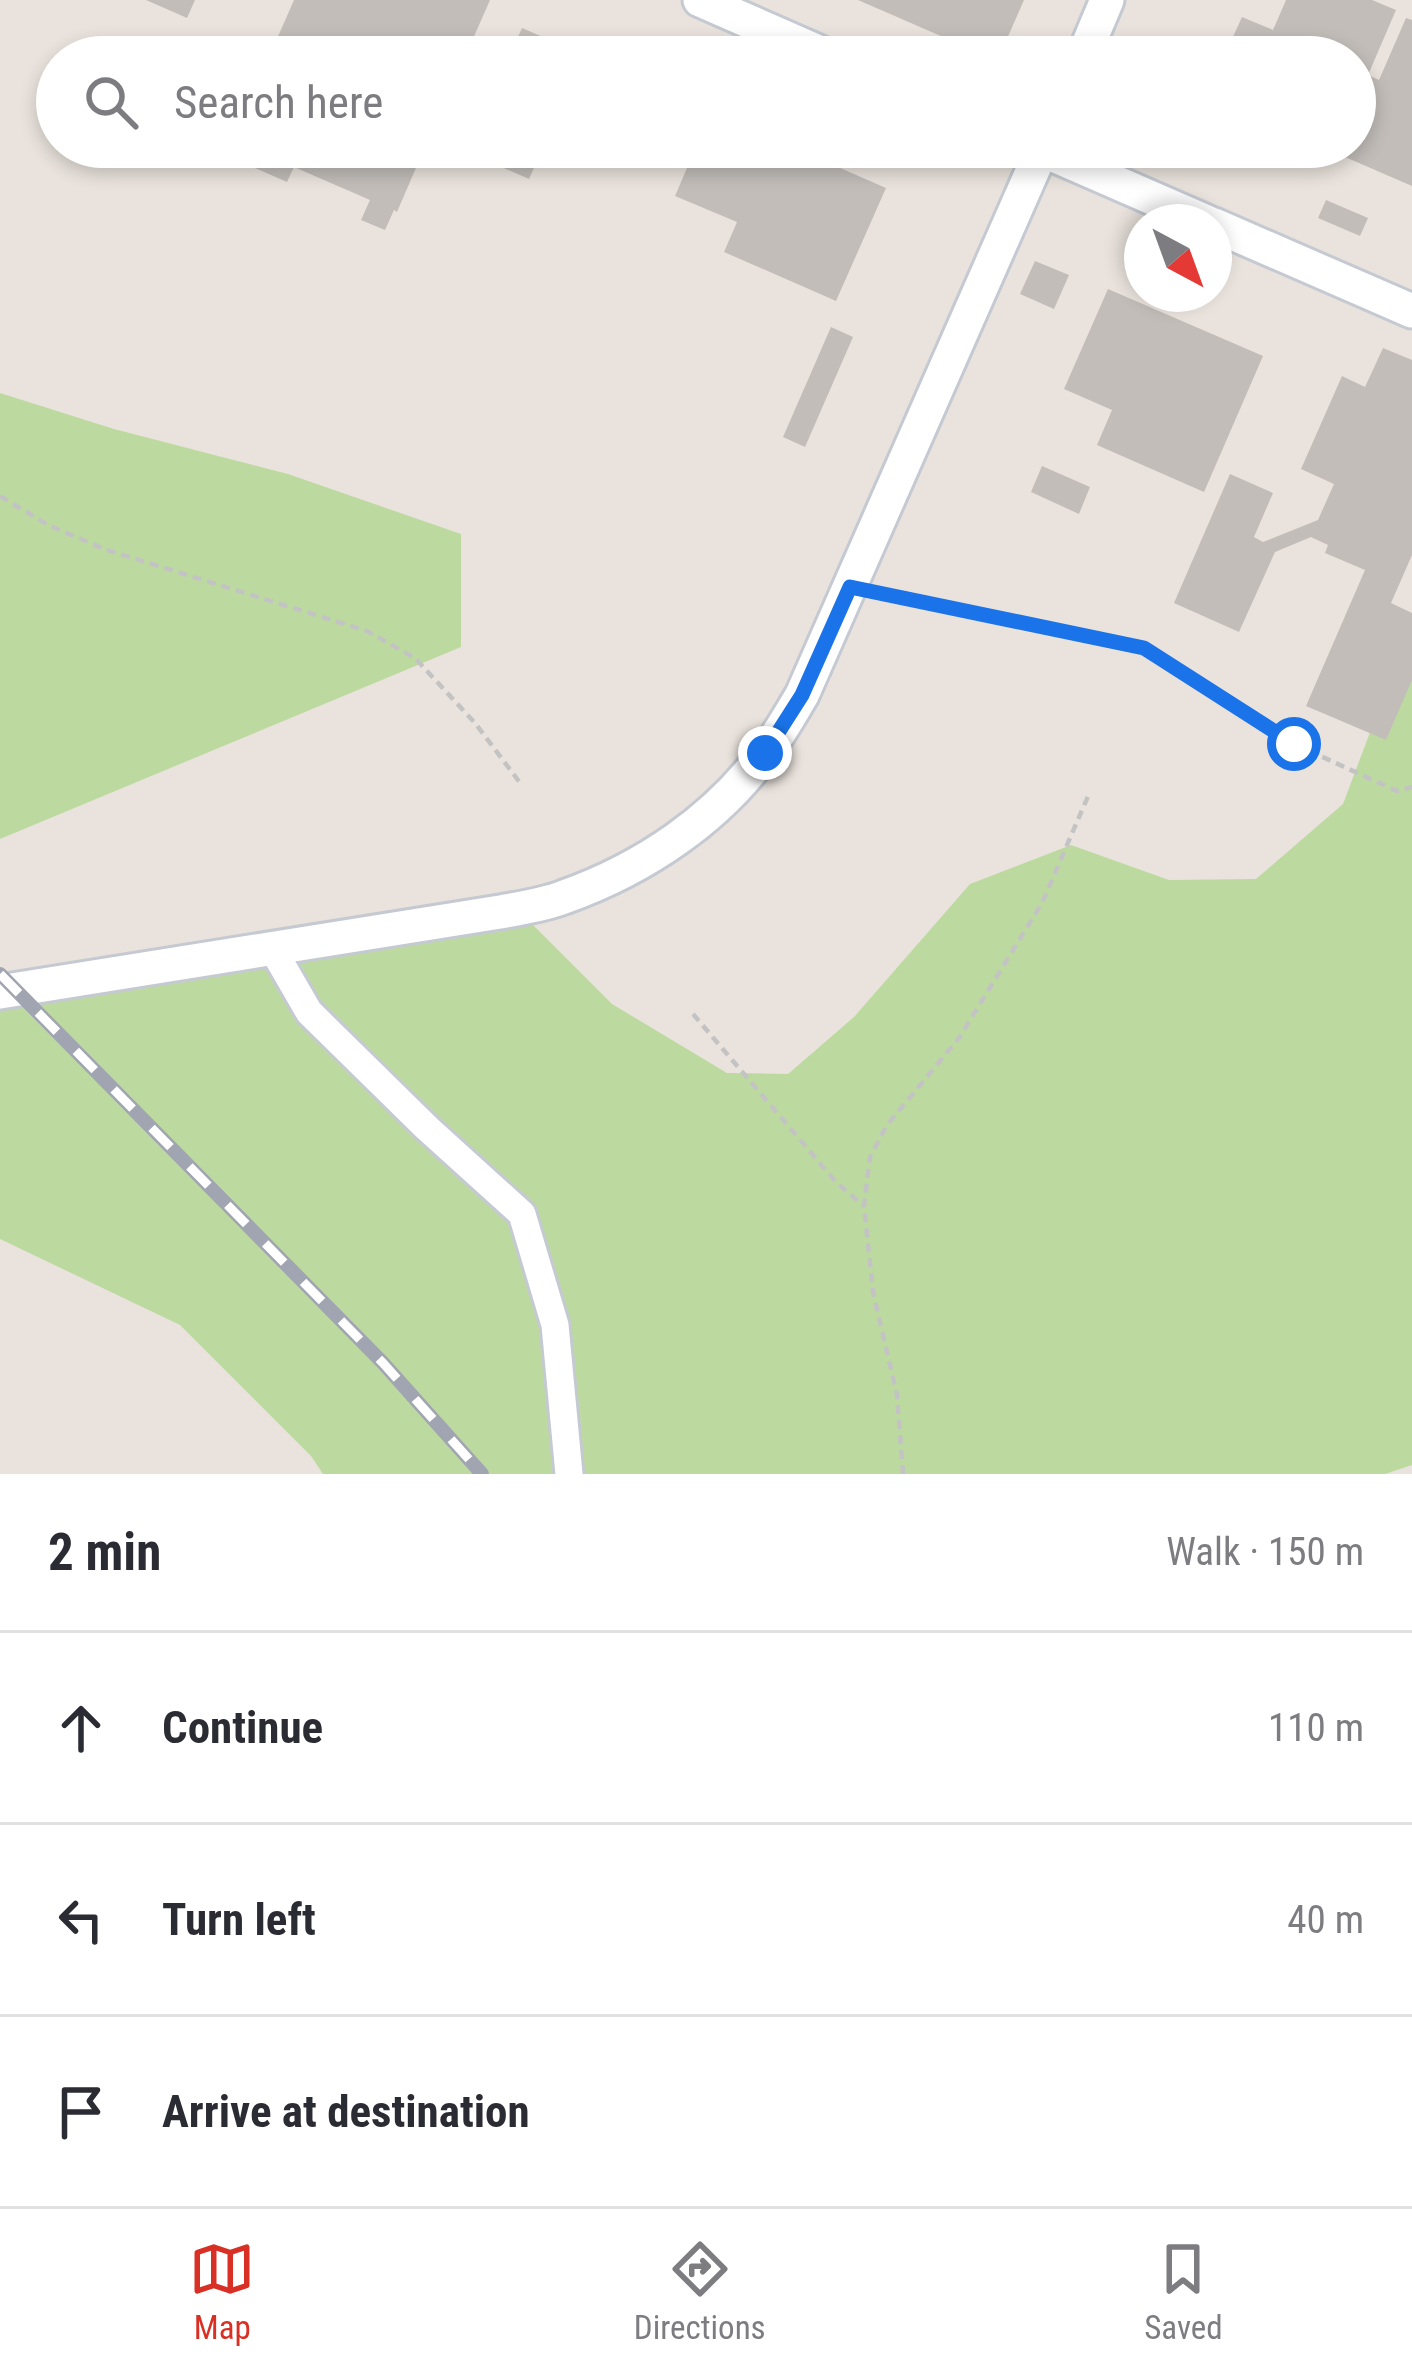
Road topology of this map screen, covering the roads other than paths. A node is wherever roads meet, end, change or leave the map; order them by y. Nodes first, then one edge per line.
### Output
1 (700, 0) edge
2 (1107, 0) edge
3 (782, 36) edge
4 (1091, 36) edge
5 (1031, 168) edge
6 (1085, 168) edge
7 (1166, 204) edge
8 (1232, 233) edge
9 (1412, 311) edge
10 (272, 948) junction
11 (0, 992) edge
12 (569, 1474) edge

1 - 3 street
2 - 4 street
5 - 10 street
6 - 7 street
8 - 9 street
10 - 11 street
10 - 12 street

